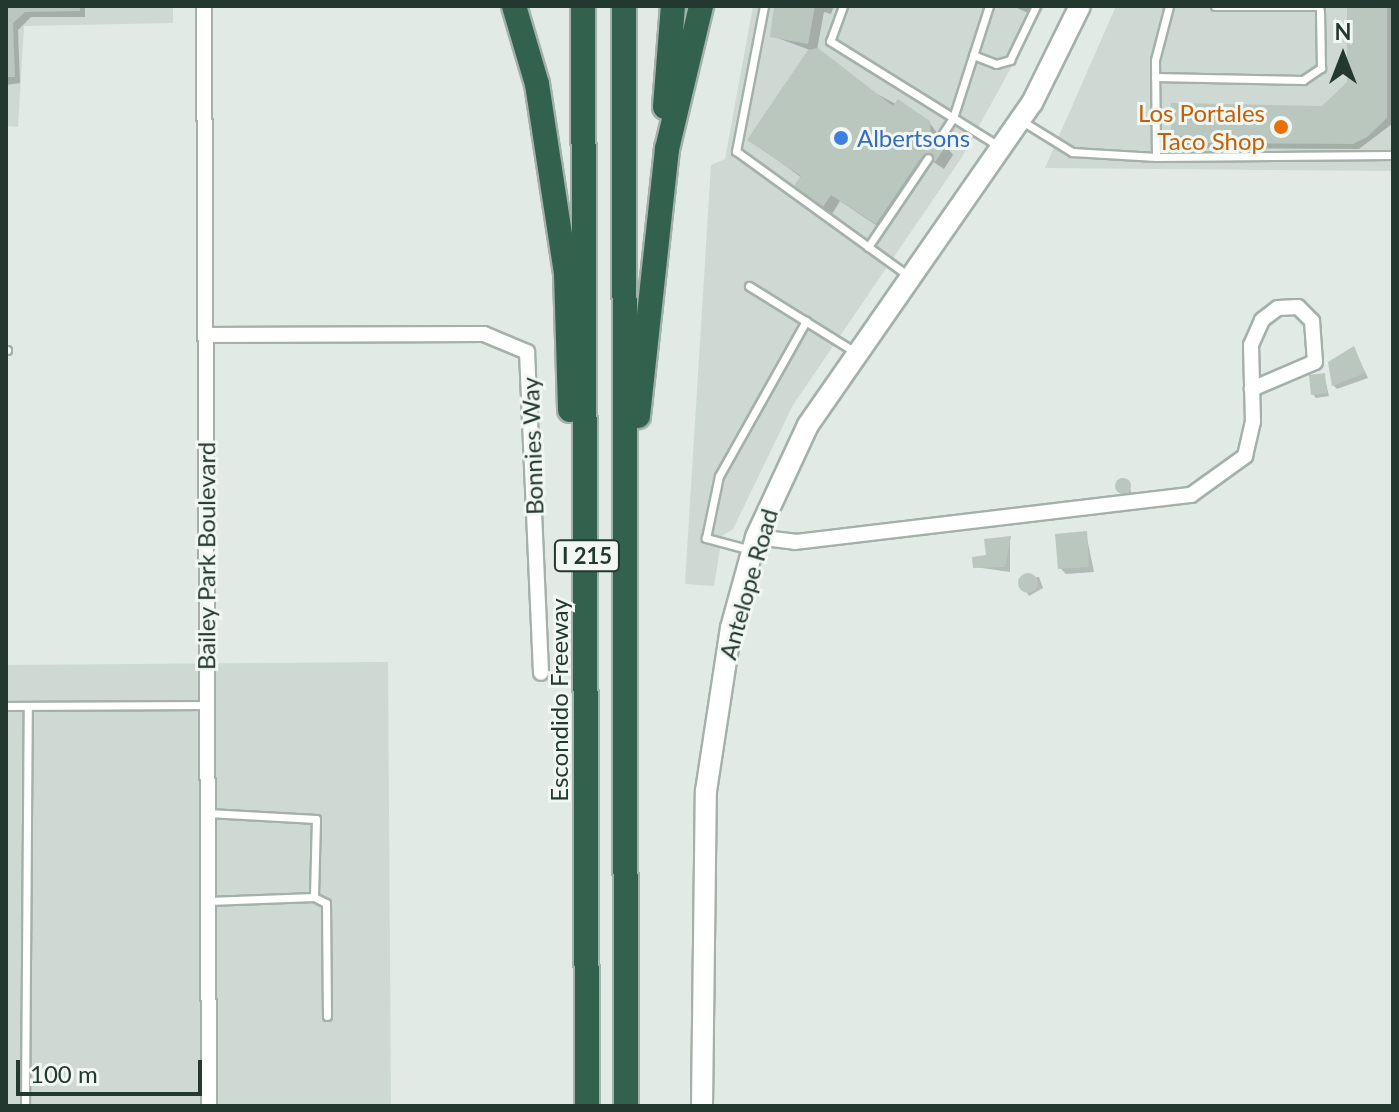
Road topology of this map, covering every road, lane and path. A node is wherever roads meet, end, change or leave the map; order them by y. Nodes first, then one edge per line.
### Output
1 (204, 6) edge
2 (514, 6) edge
3 (569, 6) edge
4 (583, 6) edge
5 (624, 6) edge
6 (673, 6) edge
7 (701, 6) edge
8 (764, 6) edge
9 (843, 6) edge
10 (989, 6) edge
11 (1036, 6) edge
12 (1080, 6) edge
13 (1169, 6) edge
14 (1215, 6) edge
15 (1320, 8) edge
16 (973, 55) junction
17 (1155, 77) junction
18 (583, 98) junction
19 (953, 118) junction
20 (1020, 120) junction
21 (938, 141) dead end
22 (1000, 148) junction
23 (667, 149) junction
24 (1393, 155) edge
25 (1156, 157) junction
26 (928, 158) dead end
27 (868, 247) junction
28 (909, 276) junction
29 (749, 286) dead end
30 (806, 321) junction
31 (205, 335) junction
32 (855, 352) junction
33 (1252, 389) junction
34 (587, 532) junction
35 (626, 533) junction
36 (755, 544) junction
37 (541, 673) dead end
38 (207, 705) junction
39 (6, 706) edge
40 (28, 706) junction
41 (208, 813) junction
42 (314, 897) junction
43 (208, 901) junction
44 (327, 1016) dead end
45 (25, 1106) edge
46 (209, 1106) edge
47 (587, 1106) edge
48 (626, 1106) edge
49 (702, 1106) edge

1 - 31 street, Bailey Park Boulevard
2 - 34 highway
3 - 18 highway
4 - 18 highway, Escondido Freeway / I 215
5 - 35 highway, I 215
6 - 23 highway
7 - 23 highway
8 - 27 lane
9 - 19 lane
10 - 16 lane
11 - 16 lane
12 - 20 main road, Antelope Road
13 - 17 lane
14 - 15 lane
15 - 17 lane
16 - 19 lane
17 - 25 lane
18 - 34 highway, Escondido Freeway / I 215
19 - 21 lane
19 - 22 lane
20 - 22 main road, Antelope Road
20 - 25 lane
22 - 28 main road, Antelope Road
23 - 35 highway
24 - 25 lane
26 - 27 lane
27 - 28 lane
28 - 32 main road, Antelope Road
29 - 30 lane
30 - 32 lane
30 - 36 lane
31 - 37 street, Bonnies Way
31 - 38 street, Bailey Park Boulevard
32 - 36 main road, Antelope Road
33 - 33 street
33 - 36 street
34 - 47 highway, Escondido Freeway / I 215
35 - 48 highway, I 215
36 - 49 main road, Antelope Road
38 - 40 lane
38 - 41 street, Bailey Park Boulevard
39 - 40 lane
40 - 45 lane
41 - 42 lane
41 - 43 street, Bailey Park Boulevard
42 - 43 lane
42 - 44 lane
43 - 46 street, Bailey Park Boulevard

